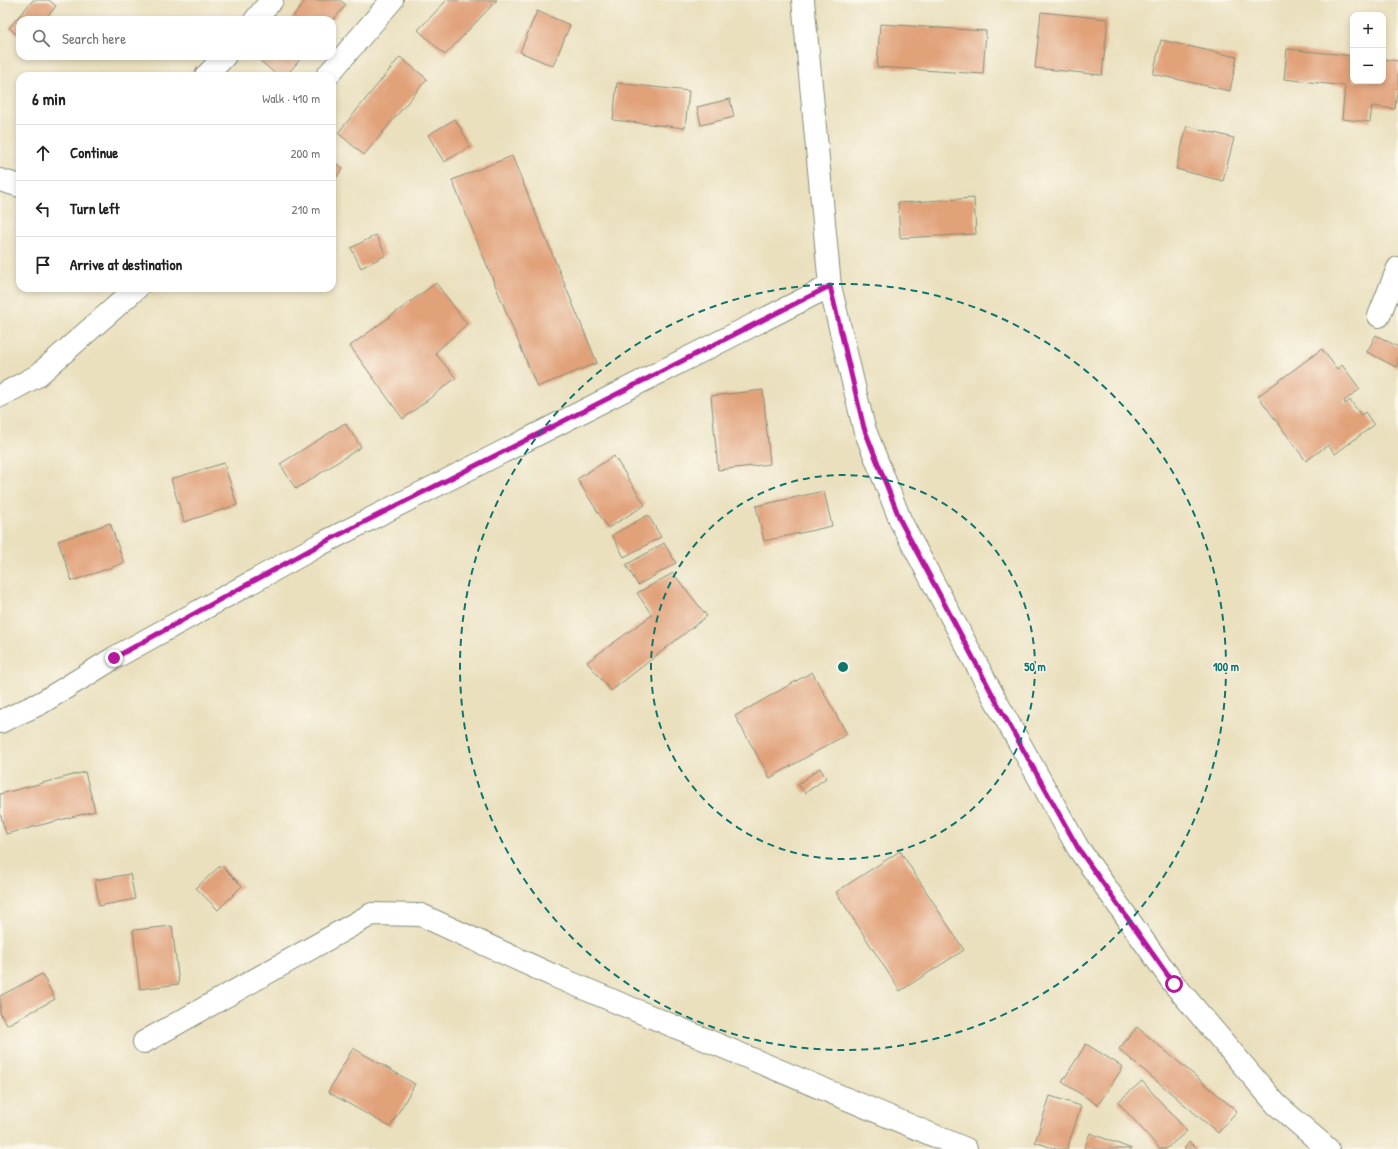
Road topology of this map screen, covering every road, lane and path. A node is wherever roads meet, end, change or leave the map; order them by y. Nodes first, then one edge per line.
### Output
1 (272, 0) edge
2 (392, 0) edge
3 (803, 0) edge
4 (258, 16) edge
5 (221, 60) edge
6 (210, 72) edge
7 (330, 72) edge
8 (0, 180) edge
9 (16, 185) edge
10 (1398, 268) edge
11 (830, 286) junction
12 (132, 292) edge
13 (1379, 316) dead end
14 (0, 396) edge
15 (0, 722) edge
16 (144, 1042) dead end
17 (966, 1149) edge
18 (1328, 1149) edge

1 - 4 street
2 - 7 street
3 - 11 street
5 - 6 street
8 - 9 street
10 - 13 street
11 - 15 street
11 - 18 street
12 - 14 street
16 - 17 street

